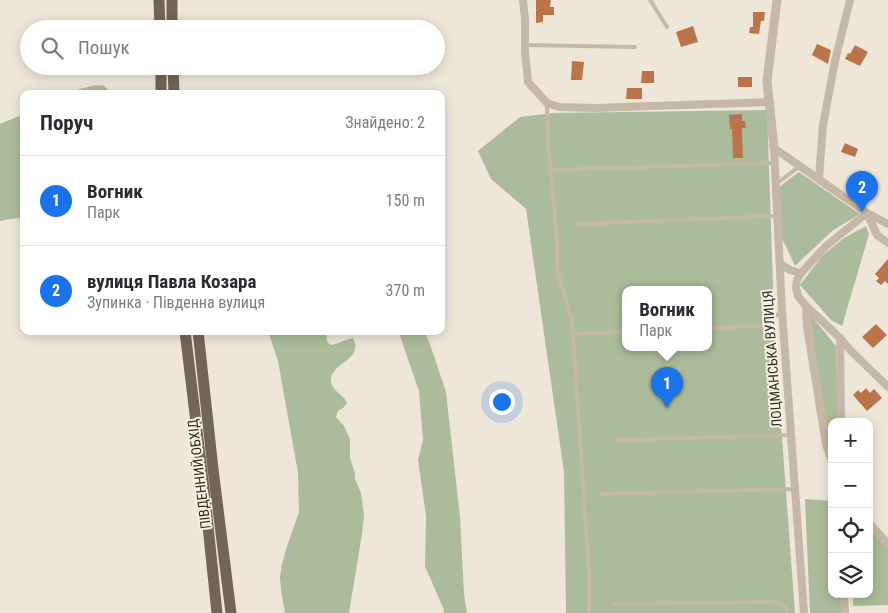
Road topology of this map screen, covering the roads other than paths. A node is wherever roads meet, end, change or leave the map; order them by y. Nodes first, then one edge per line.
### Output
1 (159, 0) edge
2 (172, 0) edge
3 (523, 0) edge
4 (650, 0) edge
5 (777, 0) edge
6 (850, 0) edge
7 (160, 20) edge
8 (172, 20) edge
9 (667, 27) dead end
10 (525, 46) junction
11 (635, 47) dead end
12 (161, 75) edge
13 (173, 75) edge
14 (161, 90) edge
15 (174, 90) edge
16 (770, 102) junction
17 (547, 103) junction
18 (774, 148) junction
19 (775, 163) junction
20 (800, 166) junction
21 (550, 170) junction
22 (818, 179) junction
23 (776, 184) junction
24 (867, 213) junction
25 (777, 216) junction
26 (580, 224) dead end
27 (888, 224) edge
28 (888, 243) edge
29 (780, 264) junction
30 (801, 273) junction
31 (806, 306) junction
32 (782, 311) junction
33 (712, 328) edge
34 (622, 332) edge
35 (572, 334) junction
36 (185, 335) edge
37 (198, 335) edge
38 (840, 338) junction
39 (888, 387) edge
40 (841, 418) edge
41 (791, 435) junction
42 (618, 440) dead end
43 (828, 450) edge
44 (795, 489) junction
45 (601, 494) dead end
46 (873, 527) edge
47 (888, 544) edge
48 (844, 598) edge
49 (614, 604) dead end
50 (216, 613) edge
51 (231, 613) edge
52 (589, 613) edge
53 (787, 613) edge
54 (804, 613) edge
55 (845, 613) edge

1 - 7 main road
2 - 8 main road
3 - 10 street
4 - 9 lane
5 - 16 street, ЛОЦМАНСЬКА ВУЛИЦЯ
6 - 22 street
10 - 11 lane
10 - 17 street
12 - 14 main road
13 - 15 main road
16 - 17 street
16 - 18 street, ЛОЦМАНСЬКА ВУЛИЦЯ
17 - 21 lane
18 - 19 street, ЛОЦМАНСЬКА ВУЛИЦЯ
18 - 20 street
19 - 21 lane
19 - 23 street, ЛОЦМАНСЬКА ВУЛИЦЯ
20 - 22 street
20 - 23 lane
21 - 35 lane
22 - 24 street
23 - 25 street, ЛОЦМАНСЬКА ВУЛИЦЯ
24 - 27 street
24 - 28 street
24 - 30 street
25 - 26 lane
25 - 29 street, ЛОЦМАНСЬКА ВУЛИЦЯ
29 - 30 street
29 - 32 street, ЛОЦМАНСЬКА ВУЛИЦЯ
30 - 31 street
31 - 38 street
31 - 43 street
32 - 33 lane
32 - 41 street, ЛОЦМАНСЬКА ВУЛИЦЯ
34 - 35 lane
35 - 52 lane
36 - 50 main road, ПІВДЕННИЙ ОБХІД
37 - 51 main road, ПІВДЕННИЙ ОБХІД
38 - 39 street
38 - 40 street
41 - 42 lane
41 - 44 street, ЛОЦМАНСЬКА ВУЛИЦЯ
44 - 45 lane
44 - 54 street, ЛОЦМАНСЬКА ВУЛИЦЯ
46 - 47 street
48 - 55 street
49 - 53 lane

